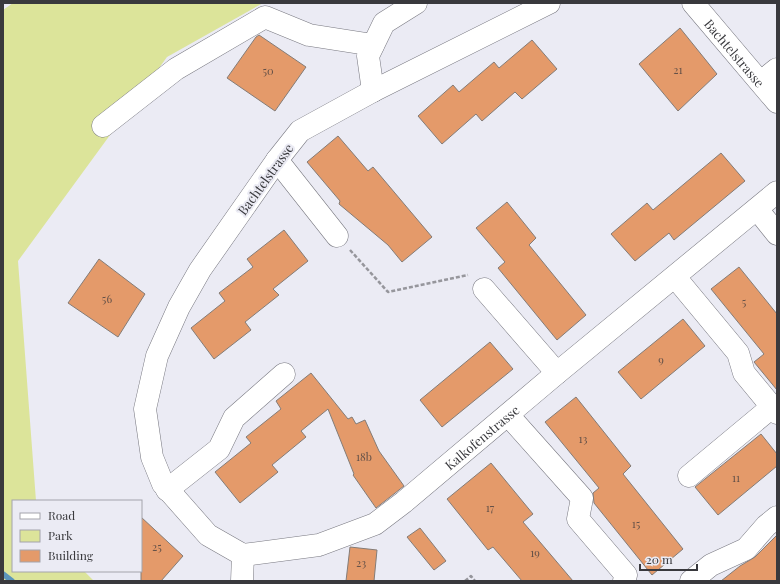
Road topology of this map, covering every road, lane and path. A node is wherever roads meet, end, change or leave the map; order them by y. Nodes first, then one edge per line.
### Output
1 (416, 3) edge
2 (549, 3) edge
3 (697, 5) edge
4 (373, 45) junction
5 (769, 76) edge
6 (373, 90) junction
7 (777, 102) edge
8 (103, 126) dead end
9 (277, 160) junction
10 (777, 192) edge
11 (756, 210) junction
12 (777, 234) edge
13 (337, 236) joint
14 (675, 277) junction
15 (484, 289) joint
16 (557, 373) junction
17 (284, 374) dead end
18 (775, 410) edge
19 (508, 415) junction
20 (689, 476) dead end
21 (165, 487) junction
22 (777, 517) edge
23 (243, 554) junction
24 (242, 581) edge
25 (465, 581) edge
26 (475, 581) edge
27 (624, 581) edge
28 (691, 581) edge

1 - 4 street
2 - 6 street, Bachtelstrasse
3 - 5 street, Bachtelstrasse
4 - 6 street
4 - 8 street
5 - 7 street, Bachtelstrasse
6 - 9 street, Bachtelstrasse
9 - 13 street
9 - 21 street, Bachtelstrasse
10 - 11 street, Kalkofenstrasse
11 - 12 street
11 - 14 street, Kalkofenstrasse
13 - 15 path
14 - 16 street, Kalkofenstrasse
14 - 18 street
15 - 16 street
16 - 19 street, Kalkofenstrasse
17 - 21 street
18 - 20 street
19 - 23 street, Kalkofenstrasse
19 - 27 street
21 - 23 street
22 - 28 street
23 - 24 street
25 - 26 path

